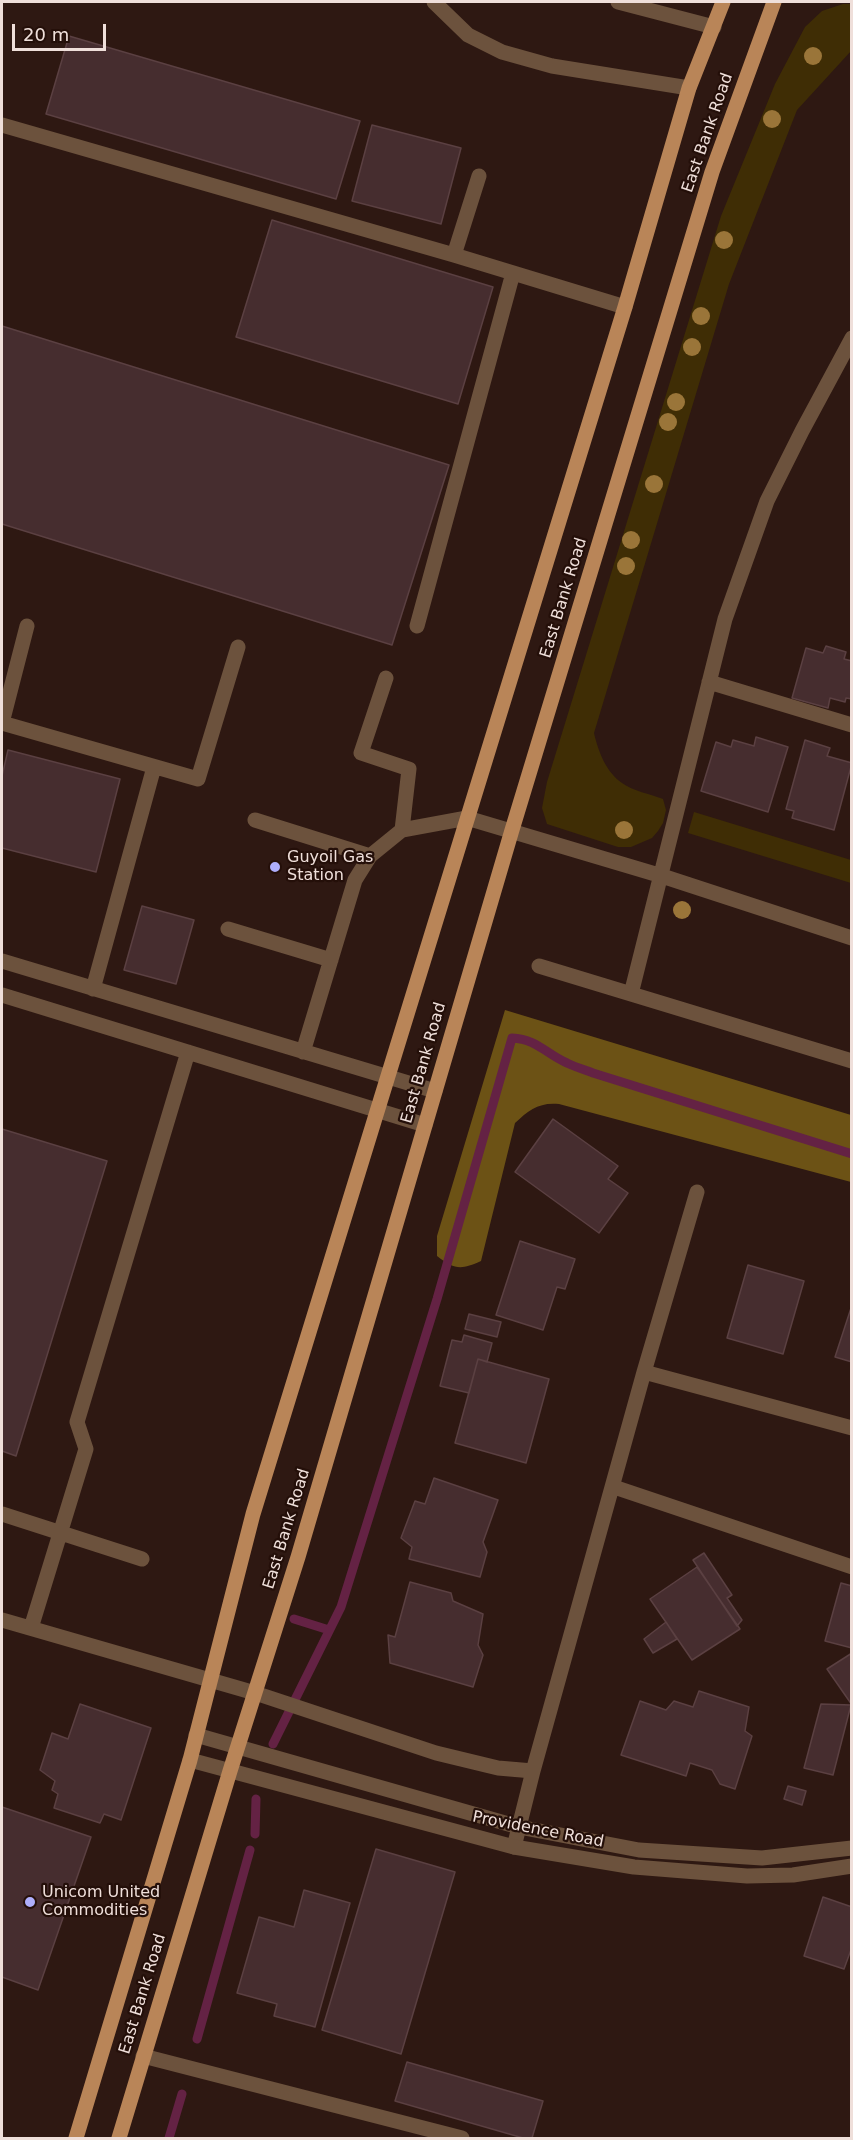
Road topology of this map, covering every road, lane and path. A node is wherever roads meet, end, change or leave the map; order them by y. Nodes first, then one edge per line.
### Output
1 (434, 2) edge
2 (618, 2) edge
3 (723, 2) edge
4 (774, 2) edge
5 (714, 27) junction
6 (689, 88) junction
7 (2, 125) edge
8 (479, 176) dead end
9 (454, 255) junction
10 (513, 273) junction
11 (625, 307) junction
12 (852, 338) edge
13 (27, 626) dead end
14 (417, 626) dead end
15 (238, 647) dead end
16 (386, 678) dead end
17 (710, 682) junction
18 (852, 724) edge
19 (154, 767) junction
20 (467, 818) junction
21 (255, 820) dead end
22 (402, 830) junction
23 (512, 830) junction
24 (370, 856) junction
25 (662, 876) junction
26 (228, 929) dead end
27 (852, 938) edge
28 (331, 960) junction
29 (2, 961) edge
30 (539, 966) dead end
31 (93, 989) junction
32 (631, 994) junction
33 (2, 996) edge
34 (188, 1052) junction
35 (303, 1052) junction
36 (852, 1061) edge
37 (387, 1077) junction
38 (435, 1091) junction
39 (377, 1110) junction
40 (425, 1125) junction
41 (698, 1192) dead end
42 (644, 1372) junction
43 (852, 1428) edge
44 (614, 1486) junction
45 (2, 1514) edge
46 (60, 1533) junction
47 (142, 1559) dead end
48 (852, 1567) edge
49 (2, 1620) edge
50 (31, 1628) junction
51 (210, 1680) junction
52 (255, 1693) junction
53 (196, 1736) junction
54 (237, 1747) junction
55 (190, 1760) junction
56 (230, 1771) junction
57 (533, 1771) junction
58 (519, 1827) junction
59 (514, 1847) junction
60 (852, 1848) edge
61 (852, 1866) edge
62 (143, 2056) junction
63 (76, 2139) edge
64 (119, 2139) edge
65 (462, 2139) edge

1 - 6 street
2 - 5 street
3 - 5 main road, East Bank Road
4 - 23 main road, East Bank Road
5 - 6 main road, East Bank Road
6 - 11 main road, East Bank Road
7 - 9 street
8 - 9 street
9 - 10 street
10 - 11 street
10 - 14 street
11 - 20 main road, East Bank Road
12 - 17 street
13 - 19 street
15 - 19 street
16 - 22 street
17 - 18 street
17 - 25 street
19 - 31 street
20 - 22 street
20 - 23 street
20 - 37 main road, East Bank Road
21 - 24 street
22 - 24 street
23 - 25 street
23 - 38 main road, East Bank Road
24 - 28 street
25 - 27 street
25 - 32 street
26 - 28 street
28 - 35 street
29 - 31 street
30 - 32 street
31 - 35 street
32 - 36 street
33 - 34 street
34 - 39 street
34 - 46 street
35 - 37 street
37 - 38 street
37 - 39 main road, East Bank Road
38 - 40 main road, East Bank Road
39 - 40 street
39 - 51 main road, East Bank Road
40 - 52 main road, East Bank Road
41 - 42 street
42 - 43 street
42 - 44 street
44 - 48 street
44 - 57 street
45 - 46 street
46 - 47 street
46 - 50 street
49 - 50 street
50 - 51 street
51 - 52 street
51 - 53 main road, East Bank Road
52 - 54 main road, East Bank Road
52 - 57 street
53 - 54 street, Providence Road
53 - 55 main road, East Bank Road
54 - 56 main road, East Bank Road
54 - 58 street, Providence Road
55 - 56 street, Providence Road
55 - 63 main road, East Bank Road
56 - 59 street, Providence Road
56 - 62 main road, East Bank Road
57 - 58 street
58 - 59 street
58 - 60 street, Providence Road
59 - 61 street, Providence Road
62 - 64 main road, East Bank Road
62 - 65 street

